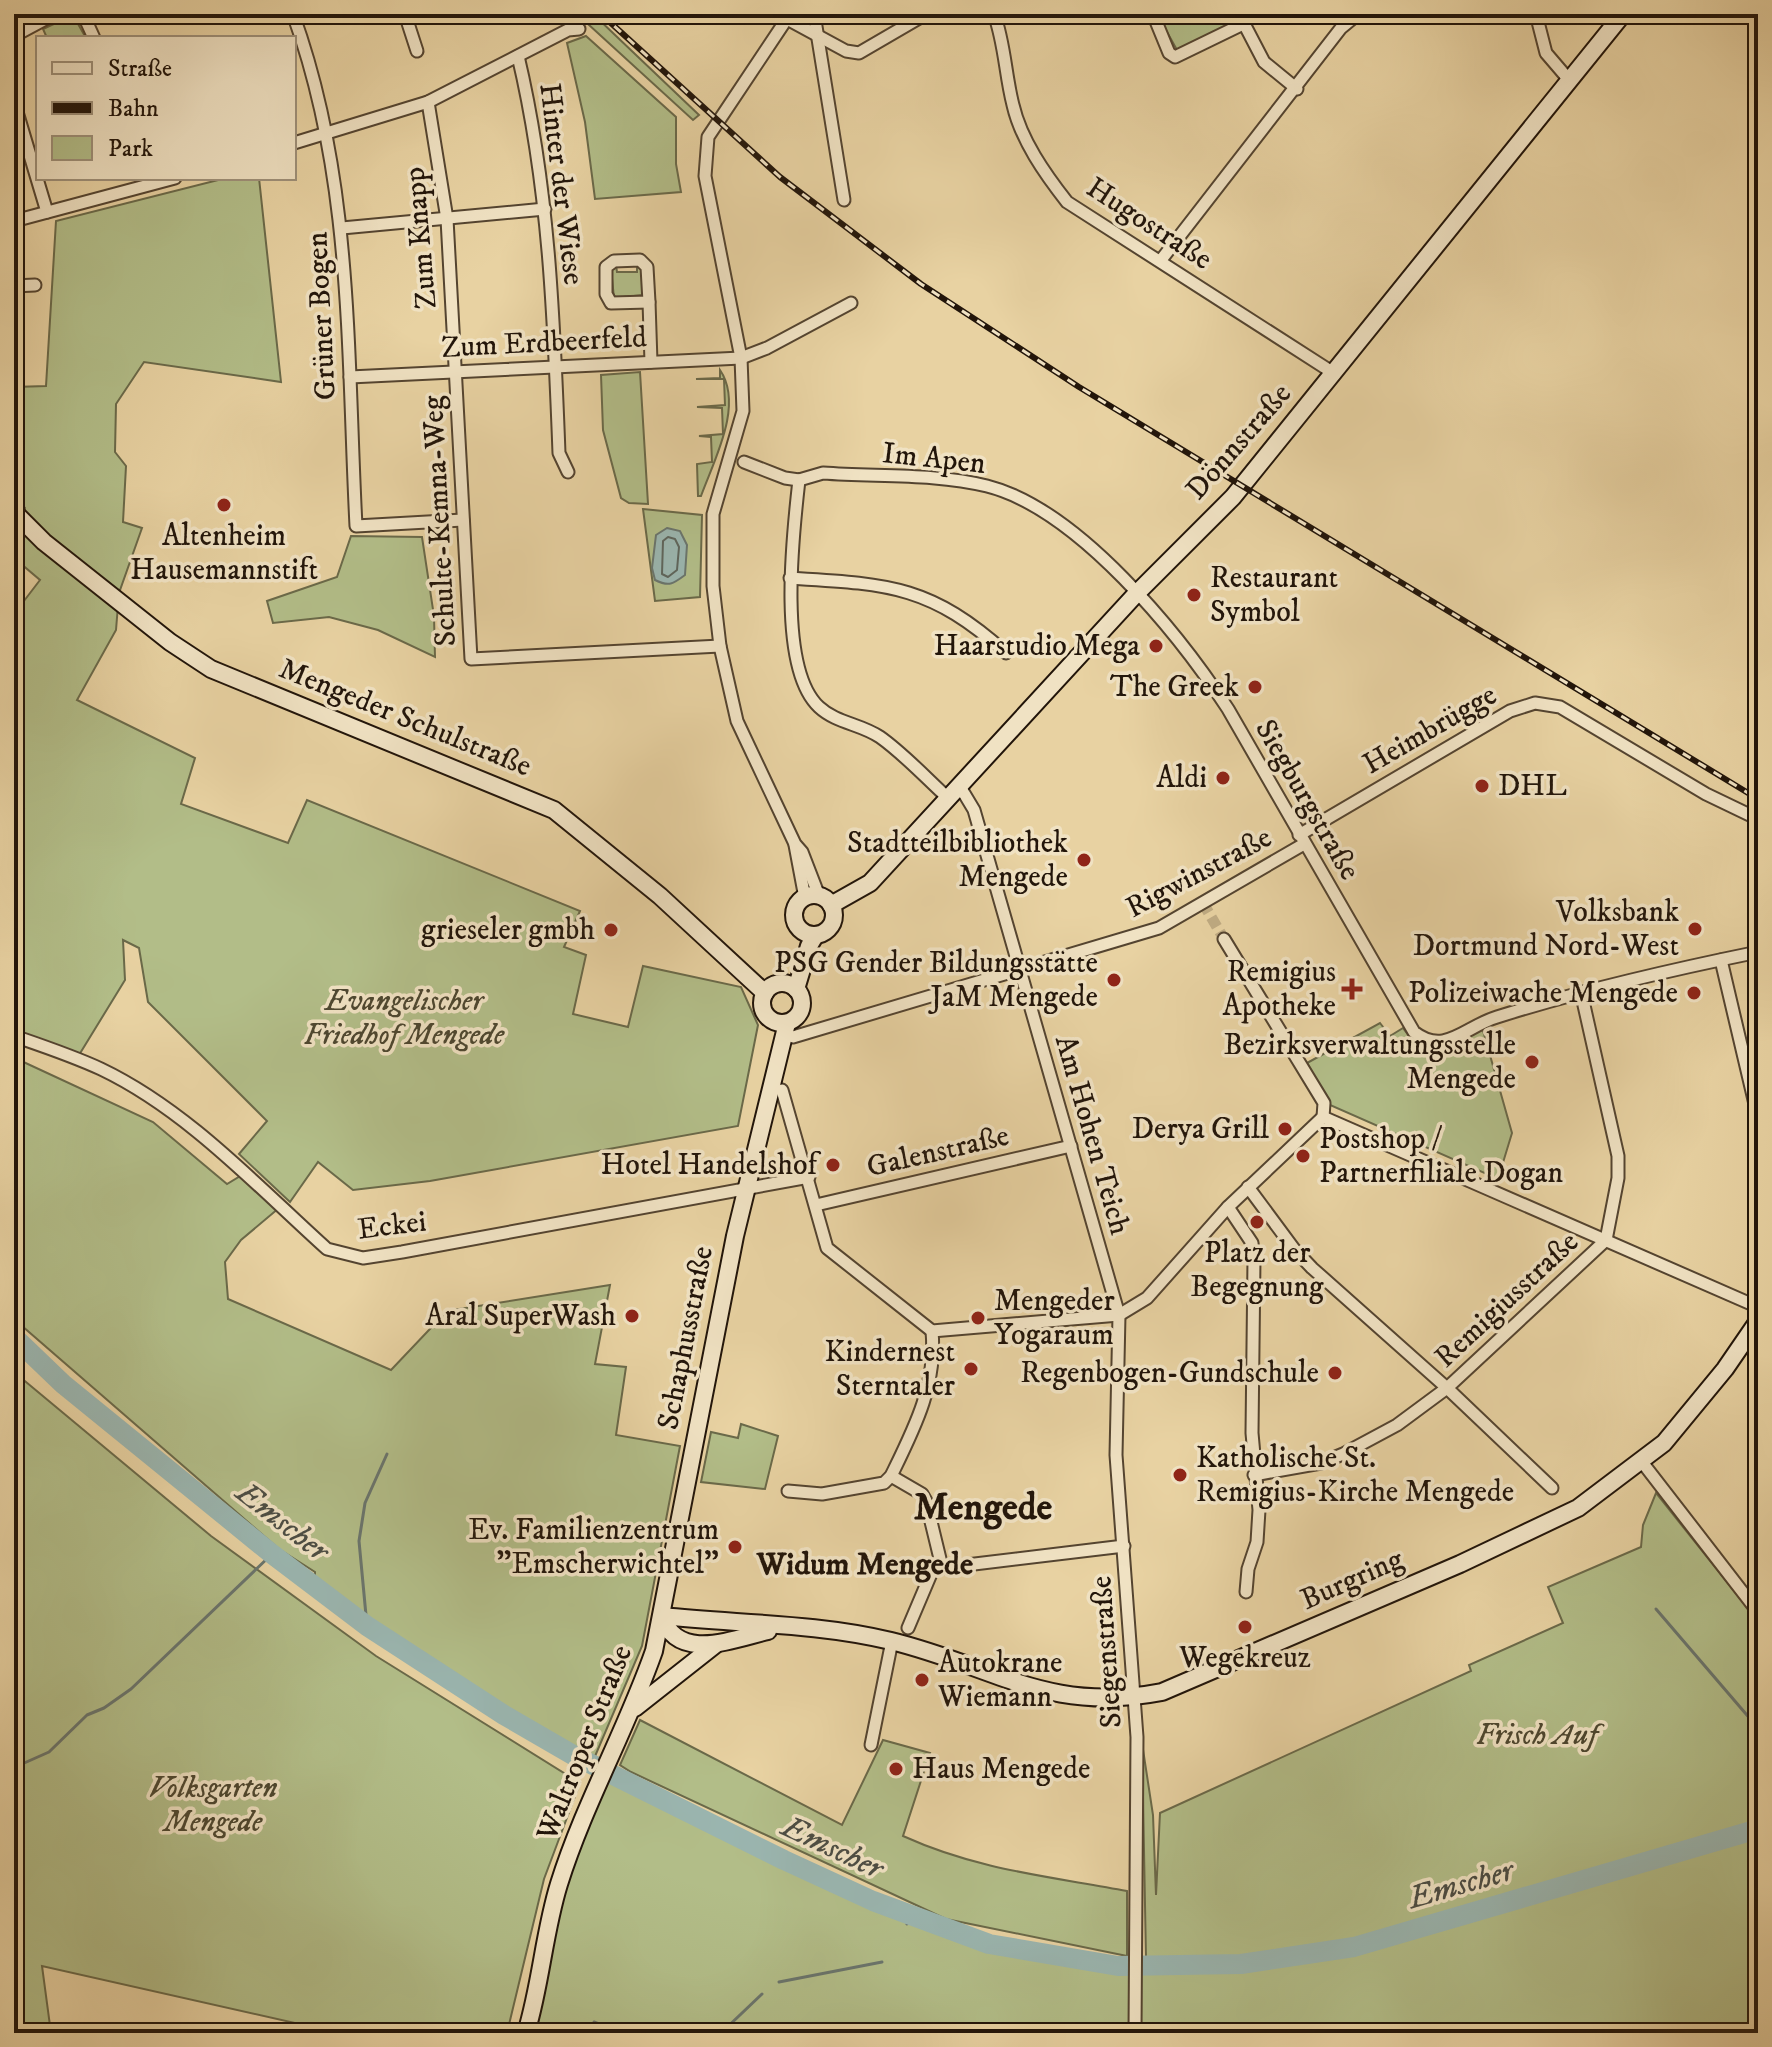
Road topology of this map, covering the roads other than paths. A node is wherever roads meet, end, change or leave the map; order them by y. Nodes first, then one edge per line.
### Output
1 (55, 14) edge
2 (83, 14) edge
3 (293, 14) edge
4 (405, 14) edge
5 (814, 14) edge
6 (926, 14) edge
7 (994, 14) edge
8 (1153, 14) edge
9 (1358, 14) edge
10 (1536, 14) edge
11 (1623, 14) edge
12 (789, 17) edge
13 (1241, 19) edge
14 (579, 29) dead end
15 (14, 36) edge
16 (93, 36) edge
17 (819, 36) junction
18 (417, 51) dead end
19 (518, 56) junction
20 (1570, 81) junction
21 (1297, 89) junction
22 (14, 102) edge
23 (428, 102) junction
24 (19, 127) edge
25 (326, 133) junction
26 (296, 142) edge
27 (36, 179) edge
28 (36, 180) edge
29 (142, 182) edge
30 (844, 200) dead end
31 (545, 209) junction
32 (47, 212) junction
33 (447, 219) junction
34 (14, 221) edge
35 (342, 228) junction
36 (1161, 260) junction
37 (35, 285) dead end
38 (14, 286) edge
39 (649, 302) junction
40 (851, 303) dead end
41 (741, 358) junction
42 (651, 362) junction
43 (556, 367) junction
44 (456, 372) junction
45 (1335, 374) junction
46 (350, 377) junction
47 (744, 462) dead end
48 (568, 472) dead end
49 (799, 480) junction
50 (14, 512) edge
51 (463, 520) junction
52 (790, 578) junction
53 (1138, 591) junction
54 (720, 646) junction
55 (1006, 653) dead end
56 (954, 792) junction
57 (1758, 819) edge
58 (1301, 839) junction
59 (822, 904) junction
60 (808, 933) junction
61 (1224, 939) tunnel mouth
62 (1758, 952) edge
63 (1721, 960) junction
64 (1020, 970) junction
65 (789, 986) junction
66 (1581, 992) junction
67 (765, 993) junction
68 (785, 1027) junction
69 (14, 1036) edge
70 (782, 1090) dead end
71 (1323, 1117) junction
72 (1758, 1117) edge
73 (1071, 1146) junction
74 (809, 1177) junction
75 (1248, 1187) junction
76 (747, 1190) junction
77 (816, 1205) junction
78 (1228, 1207) junction
79 (1606, 1240) junction
80 (1758, 1307) edge
81 (1119, 1315) junction
82 (1758, 1321) edge
83 (932, 1331) junction
84 (1447, 1388) junction
85 (1642, 1462) junction
86 (1254, 1475) junction
87 (891, 1476) junction
88 (1552, 1488) dead end
89 (788, 1491) dead end
90 (1124, 1546) junction
91 (937, 1568) junction
92 (1246, 1592) dead end
93 (1758, 1612) edge
94 (662, 1616) junction
95 (781, 1628) junction
96 (908, 1628) dead end
97 (892, 1641) junction
98 (719, 1642) junction
99 (1134, 1697) junction
100 (633, 1709) junction
101 (871, 1745) dead end
102 (526, 2033) edge
103 (1135, 2033) edge

1 - 15 street
2 - 16 street
3 - 25 street, Grüner Bogen
4 - 18 street
5 - 17 street
6 - 17 street
7 - 36 street, Hugostraße
8 - 13 street
9 - 21 street
10 - 20 street
11 - 20 main road, Dönnstraße
12 - 17 street
12 - 41 street
13 - 21 street
14 - 19 street
17 - 30 street
19 - 23 street
19 - 31 street, Hinter der Wiese
20 - 45 main road, Dönnstraße
21 - 36 street
22 - 24 street
23 - 25 street
23 - 33 street, Zum Knapp
24 - 27 street
25 - 26 street
25 - 35 street, Grüner Bogen
28 - 32 street
29 - 32 street
31 - 33 street
31 - 43 street, Hinter der Wiese
32 - 34 street
33 - 35 street
33 - 44 street, Zum Knapp
35 - 46 street, Grüner Bogen
36 - 45 street, Hugostraße
37 - 38 street
39 - 39 street
39 - 42 street
40 - 41 street
41 - 42 street, Zum Erdbeerfeld
41 - 54 street
42 - 43 street, Zum Erdbeerfeld
43 - 44 street, Zum Erdbeerfeld
43 - 48 street, Hinter der Wiese
44 - 46 street, Zum Erdbeerfeld
44 - 51 street, Schulte-Kemna-Weg
45 - 53 main road, Dönnstraße
46 - 51 street, Grüner Bogen
47 - 49 street, Im Apen
49 - 52 street
49 - 53 street, Im Apen
50 - 67 main road, Mengeder Schulstraße
51 - 54 street, Schulte-Kemna-Weg
52 - 55 street
52 - 56 street
53 - 56 main road, Dönnstraße
53 - 58 street, Siegburgstraße
54 - 59 street
56 - 59 main road, Dönnstraße
56 - 64 street, Am Hohen Teich
57 - 58 street, Heimbrügge
58 - 64 street, Rigwinstraße
58 - 66 street, Siegburgstraße
59 - 60 main road, Dönnstraße
59 - 60 main road
60 - 65 main road
61 - 71 street
62 - 63 street
63 - 66 street
63 - 72 street
64 - 68 street, Rigwinstraße
64 - 73 street, Am Hohen Teich
65 - 67 main road
65 - 68 main road
66 - 79 street, Remigiusstraße
67 - 68 main road
68 - 76 main road, Schaphusstraße
69 - 76 street, Eckei
70 - 74 street
71 - 75 street
71 - 79 street
73 - 77 street, Galenstraße
73 - 81 street, Am Hohen Teich
74 - 76 street, Eckei
74 - 77 street
75 - 78 street
75 - 84 street
76 - 94 main road, Schaphusstraße
77 - 83 street
78 - 81 street
78 - 86 street
79 - 80 street
79 - 84 street, Remigiusstraße
81 - 83 street
81 - 90 street, Siegenstraße
82 - 85 main road, Burgring
83 - 87 street
84 - 86 street, Remigiusstraße
84 - 88 street
85 - 93 street
85 - 99 main road, Burgring
86 - 92 street
87 - 89 street
87 - 91 street
90 - 91 street
90 - 99 street, Siegenstraße
91 - 96 street
94 - 95 main road, Waltroper Straße
94 - 98 main road
94 - 100 main road, Waltroper Straße
95 - 97 main road, Waltroper Straße
95 - 98 main road
97 - 99 main road, Burgring
97 - 101 street
98 - 100 main road
99 - 103 street, Siegenstraße
100 - 102 main road, Waltroper Straße

